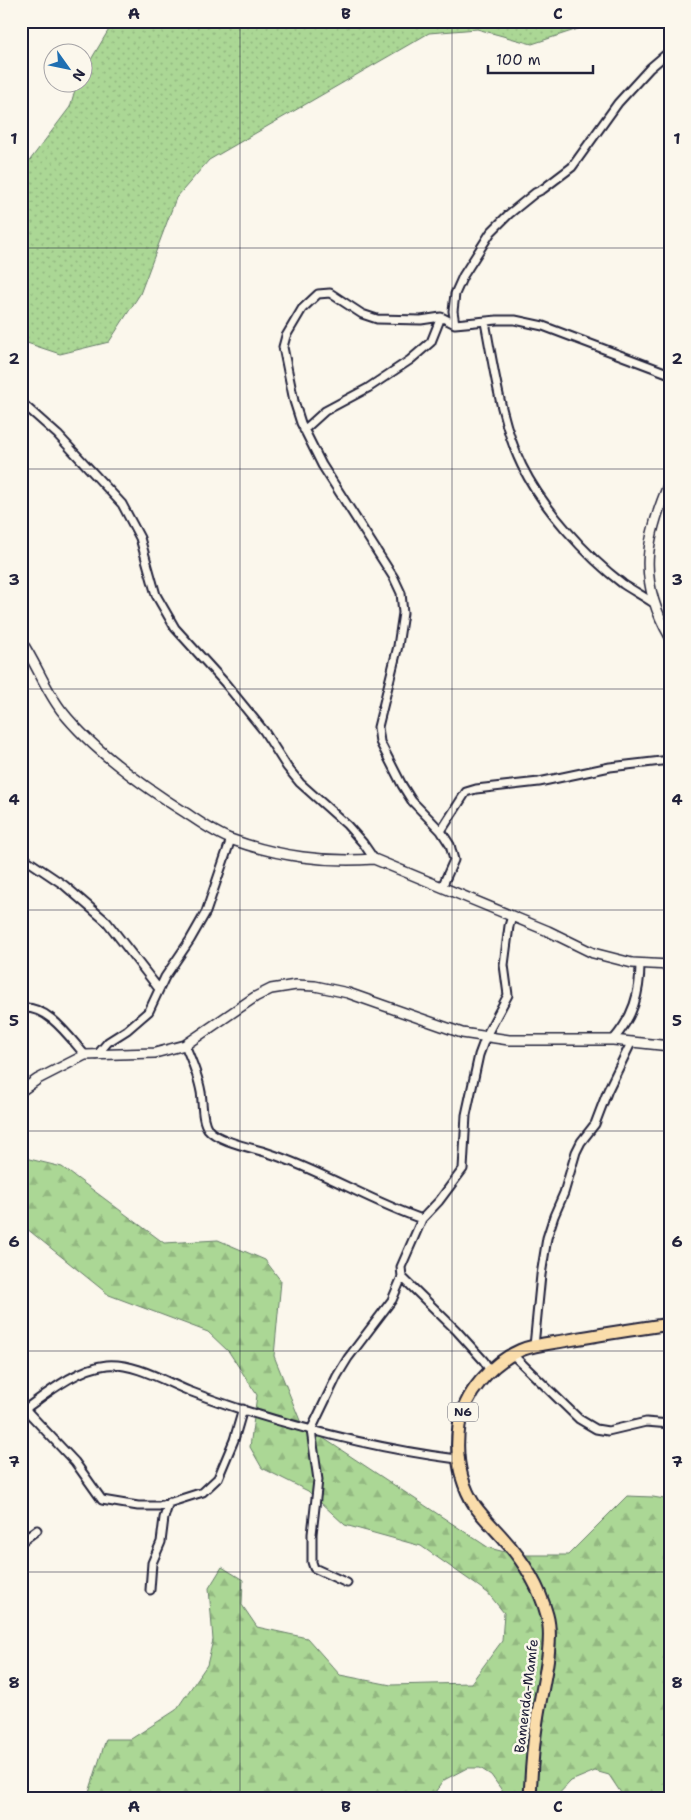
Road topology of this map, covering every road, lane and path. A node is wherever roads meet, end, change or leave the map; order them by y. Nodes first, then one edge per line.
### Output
1 (670, 51) edge
2 (441, 317) junction
3 (485, 322) junction
4 (455, 324) junction
5 (670, 374) edge
6 (21, 402) edge
7 (304, 430) junction
8 (670, 481) edge
9 (652, 602) junction
10 (670, 637) edge
11 (21, 641) edge
12 (670, 760) edge
13 (441, 831) junction
14 (231, 839) junction
15 (21, 856) edge
16 (374, 859) junction
17 (442, 887) junction
18 (512, 916) junction
19 (640, 964) junction
20 (670, 965) edge
21 (159, 990) junction
22 (21, 1008) edge
23 (486, 1036) junction
24 (614, 1040) junction
25 (631, 1043) junction
26 (185, 1045) junction
27 (670, 1046) edge
28 (97, 1054) junction
29 (85, 1055) junction
30 (21, 1090) edge
31 (422, 1219) junction
32 (402, 1277) junction
33 (670, 1324) edge
34 (534, 1346) junction
35 (512, 1354) junction
36 (490, 1371) junction
37 (242, 1409) junction
38 (23, 1411) edge
39 (670, 1424) edge
40 (311, 1430) junction
41 (457, 1459) junction
42 (169, 1502) junction
43 (37, 1530) dead end
44 (21, 1542) edge
45 (347, 1583) dead end
46 (150, 1590) dead end
47 (530, 1799) edge

1 - 4 street
2 - 4 street
2 - 7 street
2 - 7 street
3 - 4 street
3 - 5 street
3 - 9 street
6 - 16 street
7 - 13 street
8 - 9 street
9 - 10 street
11 - 14 street
12 - 13 street
13 - 17 street
14 - 16 street
14 - 21 street
15 - 21 street
16 - 17 street
17 - 18 street
18 - 19 street
18 - 23 street
19 - 20 street
19 - 24 street
21 - 28 street
22 - 29 street
23 - 24 street
23 - 26 street
23 - 31 street
24 - 25 street
25 - 27 street
25 - 34 street
26 - 28 street
26 - 31 street
28 - 29 street
29 - 30 street
31 - 32 street
32 - 36 street
32 - 40 street
33 - 34 highway, Bamenda-Mamfe / N6
34 - 35 highway, Bamenda-Mamfe / N6
35 - 36 highway, Bamenda-Mamfe / N6
35 - 39 street
36 - 41 highway, Bamenda-Mamfe / N6
37 - 38 street
37 - 40 street
37 - 42 street
38 - 42 street
40 - 41 street
40 - 45 street
41 - 47 highway, Bamenda-Mamfe / N6
42 - 46 street
43 - 44 street

